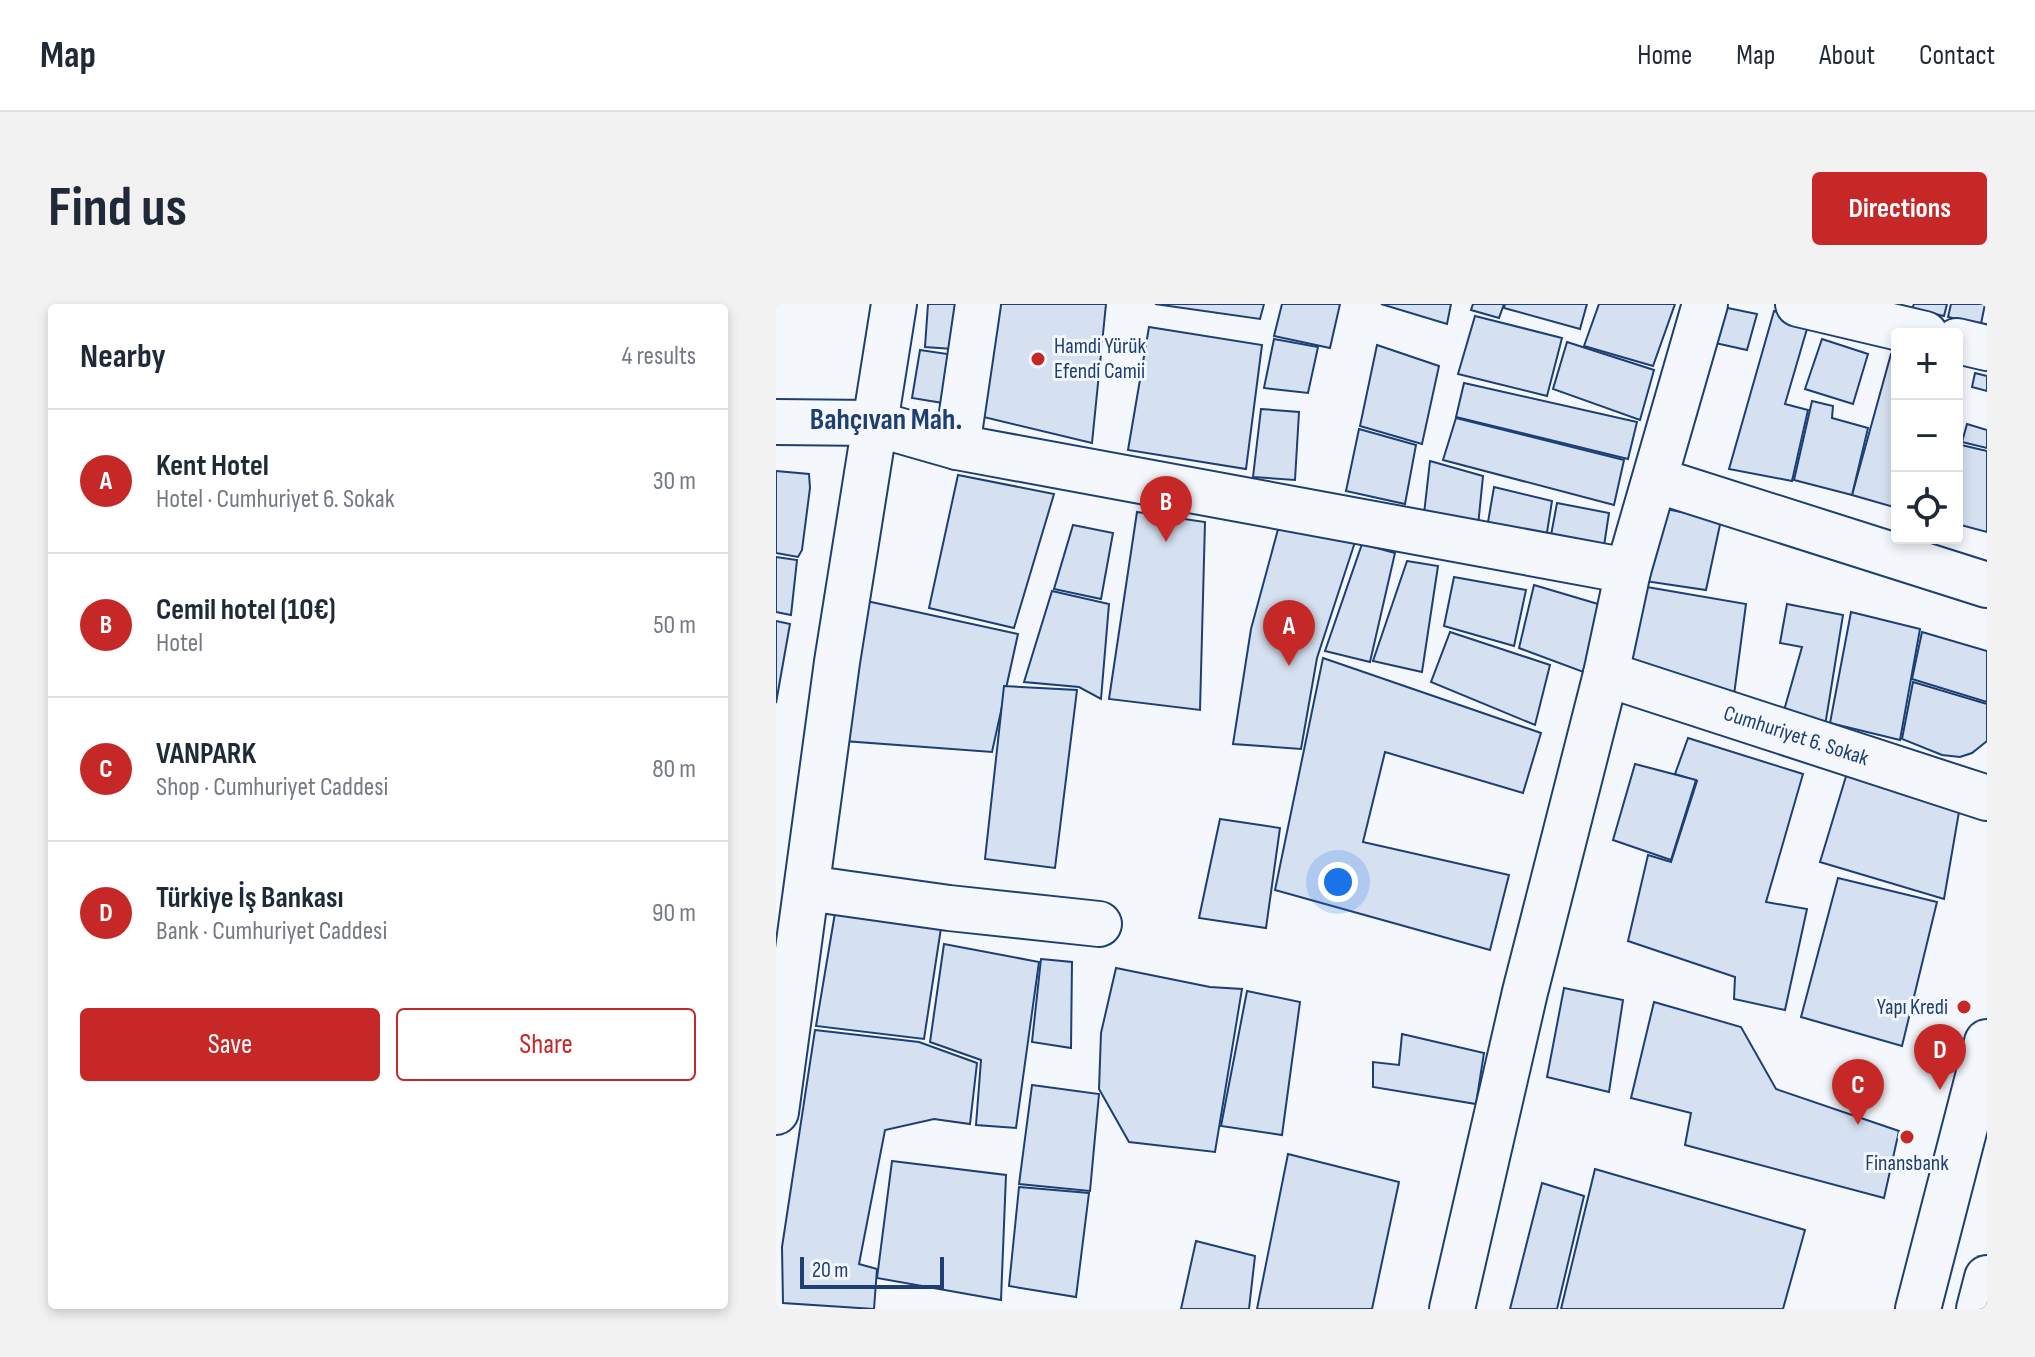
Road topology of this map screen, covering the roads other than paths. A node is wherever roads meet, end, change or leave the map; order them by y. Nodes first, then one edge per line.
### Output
1 (894, 304) edge
2 (978, 304) edge
3 (1705, 304) edge
4 (1798, 304) edge
5 (1900, 328) edge
6 (1963, 342) edge
7 (1987, 348) edge
8 (776, 422) edge
9 (873, 423) junction
10 (957, 447) junction
11 (1656, 480) junction
12 (1628, 571) junction
13 (1987, 585) edge
14 (1606, 674) junction
15 (1987, 798) edge
16 (807, 888) junction
17 (1099, 924) dead end
18 (1987, 1042) edge
19 (776, 1112) edge
20 (1987, 1278) edge
21 (1452, 1309) edge
22 (1918, 1309) edge
23 (1979, 1309) edge

1 - 9 street
2 - 10 street
3 - 11 street
4 - 5 street
6 - 7 street
8 - 9 street
9 - 10 street
9 - 16 street
10 - 12 street
11 - 12 street
11 - 13 street
12 - 14 street
14 - 15 street, Cumhuriyet 6. Sokak
14 - 21 street
16 - 17 street
16 - 19 street
18 - 22 street
20 - 23 street

